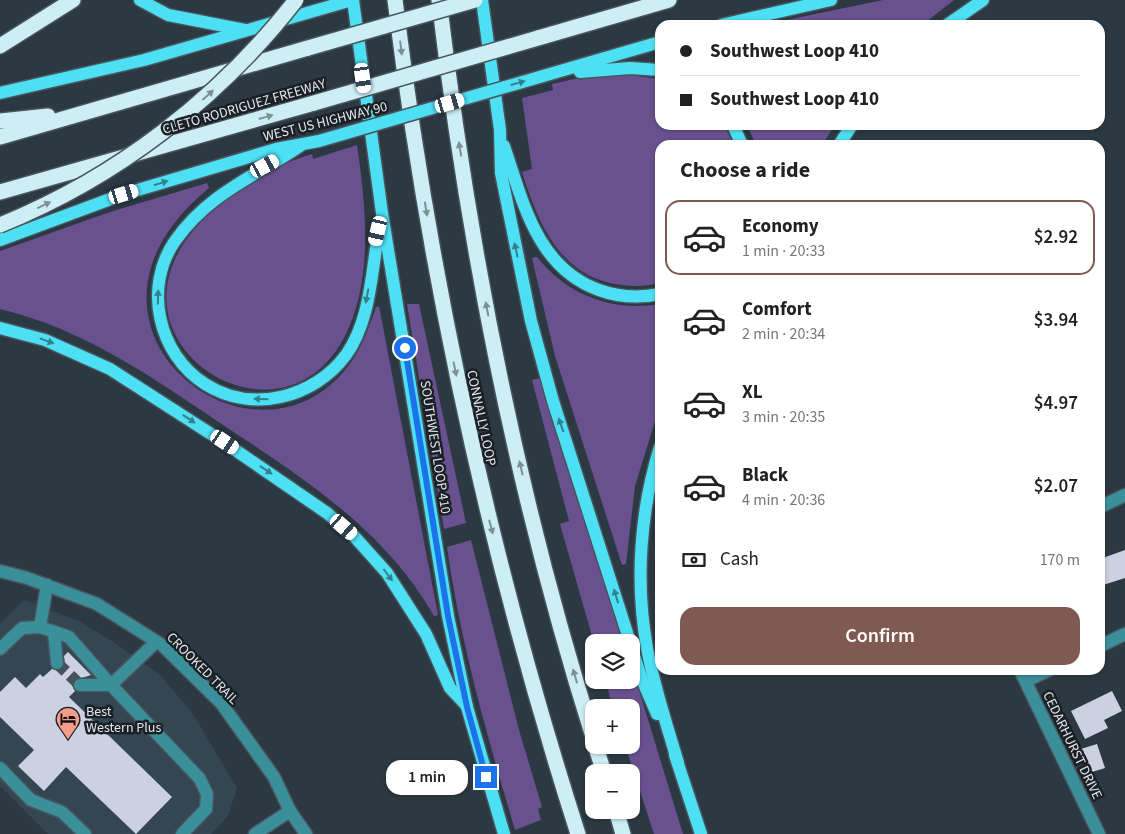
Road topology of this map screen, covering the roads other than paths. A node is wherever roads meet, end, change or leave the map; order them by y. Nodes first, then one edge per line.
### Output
1 (74, 0) edge
2 (140, 0) edge
3 (296, 0) edge
4 (352, 0) edge
5 (395, 0) edge
6 (439, 0) edge
7 (475, 0) edge
8 (482, 0) edge
9 (669, 0) edge
10 (831, 0) edge
11 (983, 0) edge
12 (743, 20) edge
13 (954, 20) edge
14 (248, 31) junction
15 (655, 43) edge
16 (0, 46) edge
17 (563, 70) junction
18 (655, 70) edge
19 (0, 92) edge
20 (88, 112) junction
21 (0, 121) edge
22 (500, 130) junction
23 (0, 137) edge
24 (300, 146) junction
25 (0, 192) edge
26 (382, 213) junction
27 (0, 225) edge
28 (0, 240) edge
29 (655, 294) edge
30 (0, 328) edge
31 (655, 466) edge
32 (1125, 495) edge
33 (1105, 505) edge
34 (0, 572) edge
35 (47, 585) junction
36 (40, 627) junction
37 (54, 632) junction
38 (628, 634) edge
39 (1125, 634) edge
40 (156, 642) junction
41 (1105, 644) edge
42 (0, 649) edge
43 (58, 663) tunnel mouth
44 (640, 675) edge
45 (1023, 676) edge
46 (80, 685) tunnel mouth
47 (111, 685) junction
48 (467, 707) junction
49 (585, 707) edge
50 (678, 763) junction
51 (0, 768) edge
52 (290, 811) junction
53 (619, 819) edge
54 (85, 834) edge
55 (182, 834) edge
56 (255, 834) edge
57 (306, 834) edge
58 (504, 834) edge
59 (578, 834) edge
60 (623, 834) edge
61 (701, 834) edge
62 (1099, 834) edge

1 - 16 highway
2 - 14 main road
27 -> 3 highway, bridge
4 - 14 main road
4 - 26 main road, SOUTHWEST LOOP 410
5 -> 59 highway, CONNALLY LOOP
49 -> 6 highway, CONNALLY LOOP
7 - 20 highway, bridge
8 - 22 main road
25 -> 9 highway, CLETO RODRIGUEZ FREEWAY, bridge
10 - 12 main road
11 - 13 main road
14 - 19 main road
15 - 17 main road, WEST US HIGHWAY 90
17 - 18 main road
24 -> 17 main road, WEST US HIGHWAY 90, bridge
20 - 21 highway
20 - 23 highway
22 - 29 main road
38 -> 22 main road
26 -> 24 main road
28 -> 24 main road, WEST US HIGHWAY 90
26 - 48 main road, SOUTHWEST LOOP 410
30 -> 48 main road
31 - 50 main road
32 - 33 street
34 - 35 street, CROOKED TRAIL
35 - 36 street
35 - 40 street, CROOKED TRAIL
36 - 37 street
36 - 42 street
37 - 43 street
37 - 47 street
39 - 41 street
40 - 47 street
40 - 52 street, CROOKED TRAIL
44 - 50 main road
45 - 62 street, CEDARHURST DRIVE
46 - 47 street
47 - 55 street
48 - 58 main road, SOUTHWEST LOOP 410
50 - 61 main road
51 - 54 street
52 - 56 street
52 - 57 street, CROOKED TRAIL
53 - 60 highway

